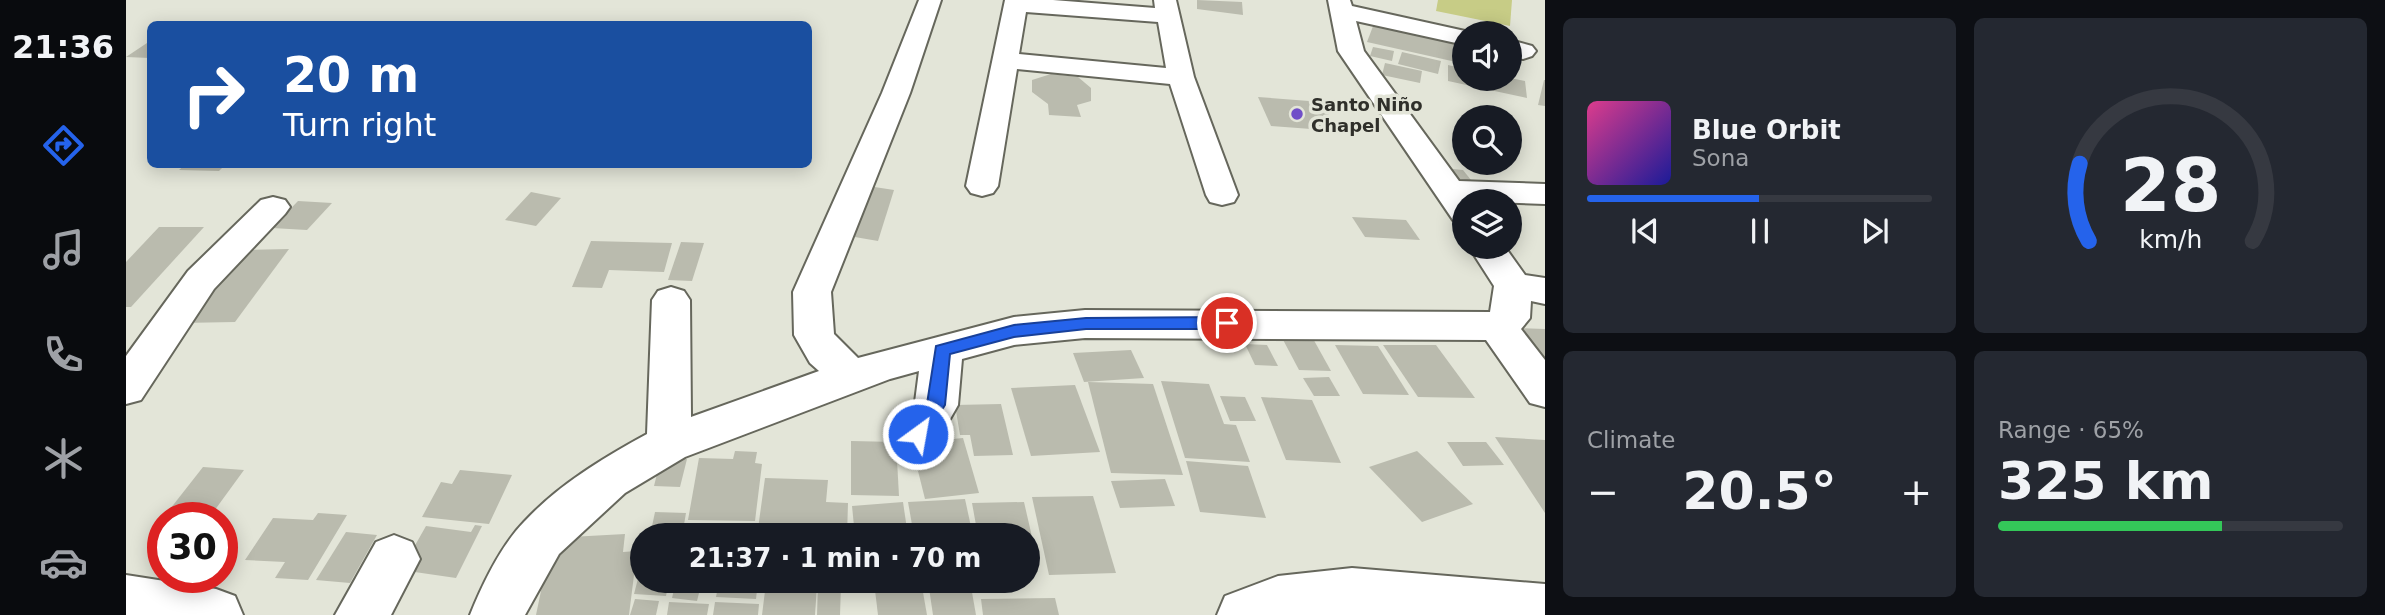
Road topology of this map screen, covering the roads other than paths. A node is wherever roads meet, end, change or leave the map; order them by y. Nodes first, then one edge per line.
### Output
1 (930, 0) edge
2 (1016, 2) edge
3 (1340, 5) edge
4 (1166, 8) edge
5 (1452, 35) edge
6 (1003, 60) junction
7 (1181, 77) junction
8 (982, 186) dead end
9 (1452, 194) edge
10 (1545, 194) edge
11 (1222, 195) dead end
12 (1522, 196) edge
13 (273, 207) dead end
14 (1499, 259) edge
15 (1529, 289) edge
16 (671, 300) dead end
17 (1497, 326) junction
18 (942, 351) junction
19 (852, 376) junction
20 (126, 388) edge
21 (1545, 391) edge
22 (918, 434) dead end
23 (669, 444) junction
24 (394, 559) dead end
25 (126, 601) edge
26 (1545, 610) edge
27 (216, 615) edge
28 (362, 615) edge
29 (497, 615) edge
30 (1244, 615) edge

1 - 19 street
2 - 4 street
2 - 6 street
3 - 5 street
3 - 9 street
4 - 7 street
6 - 7 street
6 - 8 street
7 - 11 street
10 - 12 street
13 - 20 street
14 - 15 street
15 - 17 street
16 - 23 street
17 - 18 street
17 - 21 street
18 - 19 street
18 - 22 street
19 - 23 street
23 - 29 street
24 - 28 street
25 - 27 street
26 - 30 street

